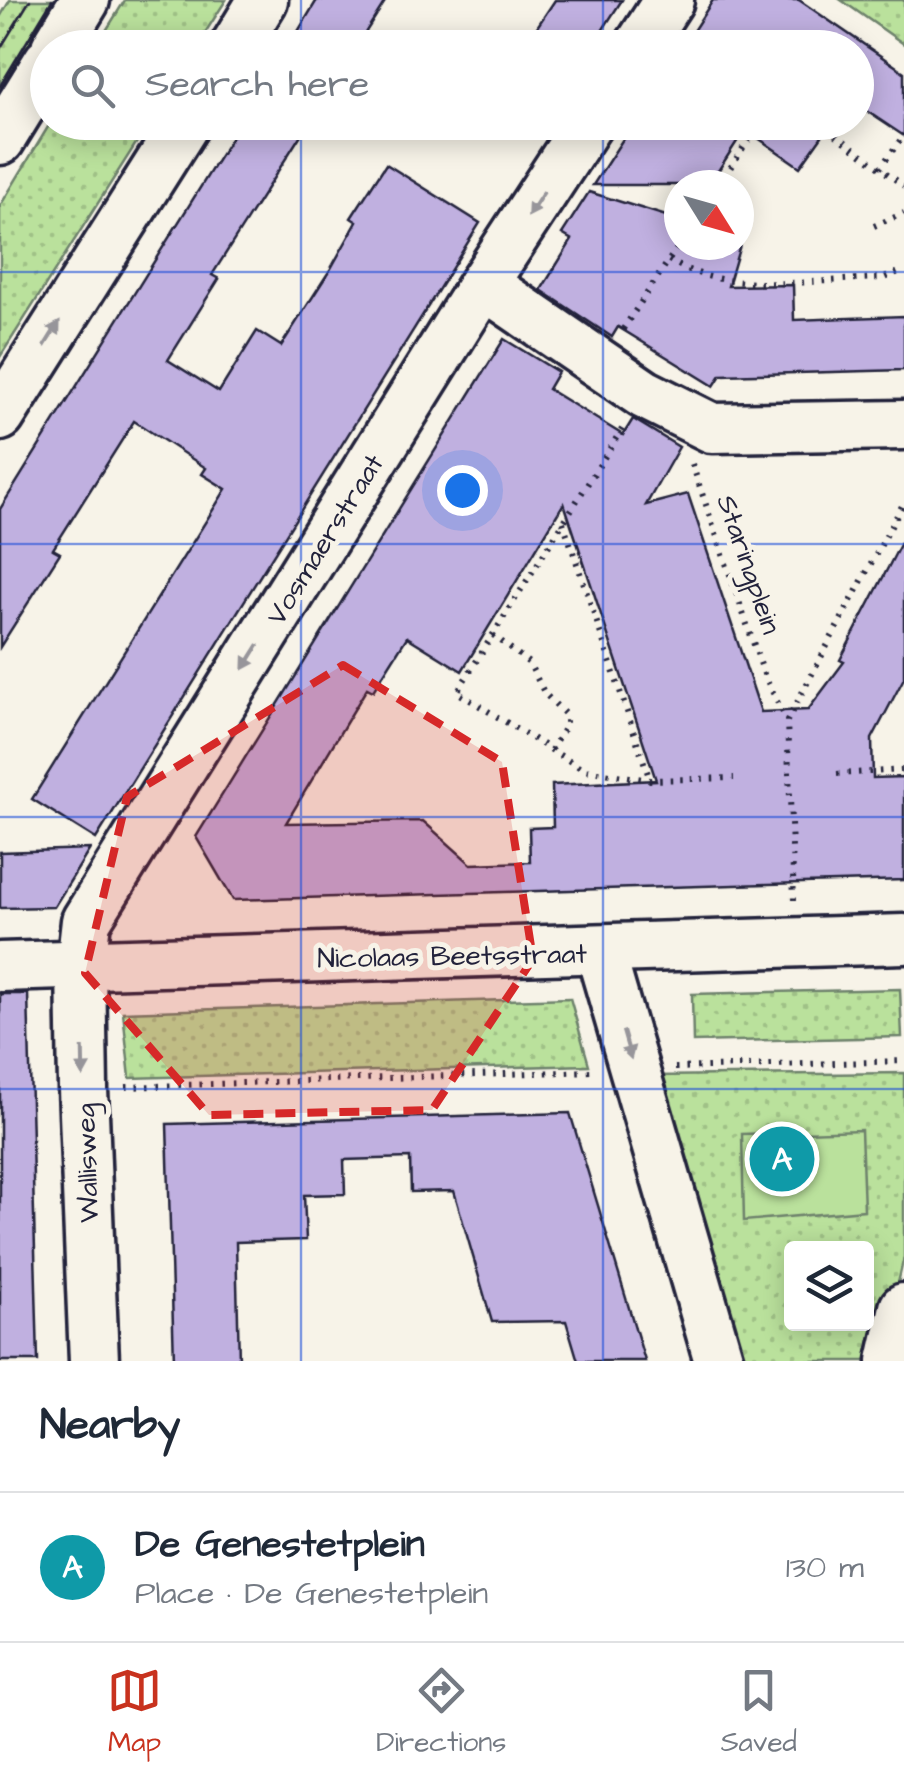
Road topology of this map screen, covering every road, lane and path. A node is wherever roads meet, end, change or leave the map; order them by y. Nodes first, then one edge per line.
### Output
1 (85, 0) edge
2 (263, 0) edge
3 (670, 0) edge
4 (67, 30) edge
5 (245, 30) edge
6 (650, 30) edge
7 (30, 91) edge
8 (904, 135) edge
9 (0, 140) edge
10 (175, 140) edge
11 (577, 140) edge
12 (748, 140) edge
13 (843, 140) edge
14 (880, 168) junction
15 (729, 170) edge
16 (904, 186) edge
17 (904, 213) edge
18 (874, 226) dead end
19 (669, 260) joint
20 (904, 270) edge
21 (483, 284) junction
22 (600, 364) junction
23 (644, 394) junction
24 (0, 416) edge
25 (685, 418) junction
26 (904, 425) edge
27 (904, 502) edge
28 (563, 522) junction
29 (492, 635) junction
30 (786, 720) junction
31 (551, 750) junction
32 (904, 770) edge
33 (837, 774) dead end
34 (734, 778) dead end
35 (650, 780) junction
36 (904, 940) edge
37 (796, 941) junction
38 (600, 951) junction
39 (81, 965) junction
40 (0, 967) edge
41 (904, 1062) edge
42 (634, 1069) junction
43 (83, 1089) junction
44 (904, 1308) edge
45 (94, 1361) edge
46 (719, 1361) edge
47 (892, 1361) edge

1 - 4 street
2 - 5 street
3 - 6 street
7 - 9 street
8 - 14 path
24 -> 10 street
11 -> 21 street, Vosmaerstraat
12 - 15 path
13 - 14 path
14 - 16 path
17 - 18 path
19 - 20 path
19 - 22 path
21 - 22 street
21 -> 39 street, Vosmaerstraat
22 - 23 street
23 - 25 street
23 - 28 path
25 - 26 street
25 - 30 path, Staringplein
27 - 30 path
28 - 29 path
28 - 35 path
29 - 31 path
29 - 31 path
30 - 37 path, Staringplein
31 - 35 path
32 - 33 path
34 - 35 path
36 - 37 street, Nicolaas Beetsstraat
37 - 38 street, Nicolaas Beetsstraat
38 - 39 street, Nicolaas Beetsstraat
38 -> 42 street
39 - 40 street, Nicolaas Beetsstraat
39 -> 43 street, Wallisweg
41 - 42 path
42 - 43 path
42 - 46 street
43 - 45 street, Wallisweg
44 - 47 street

